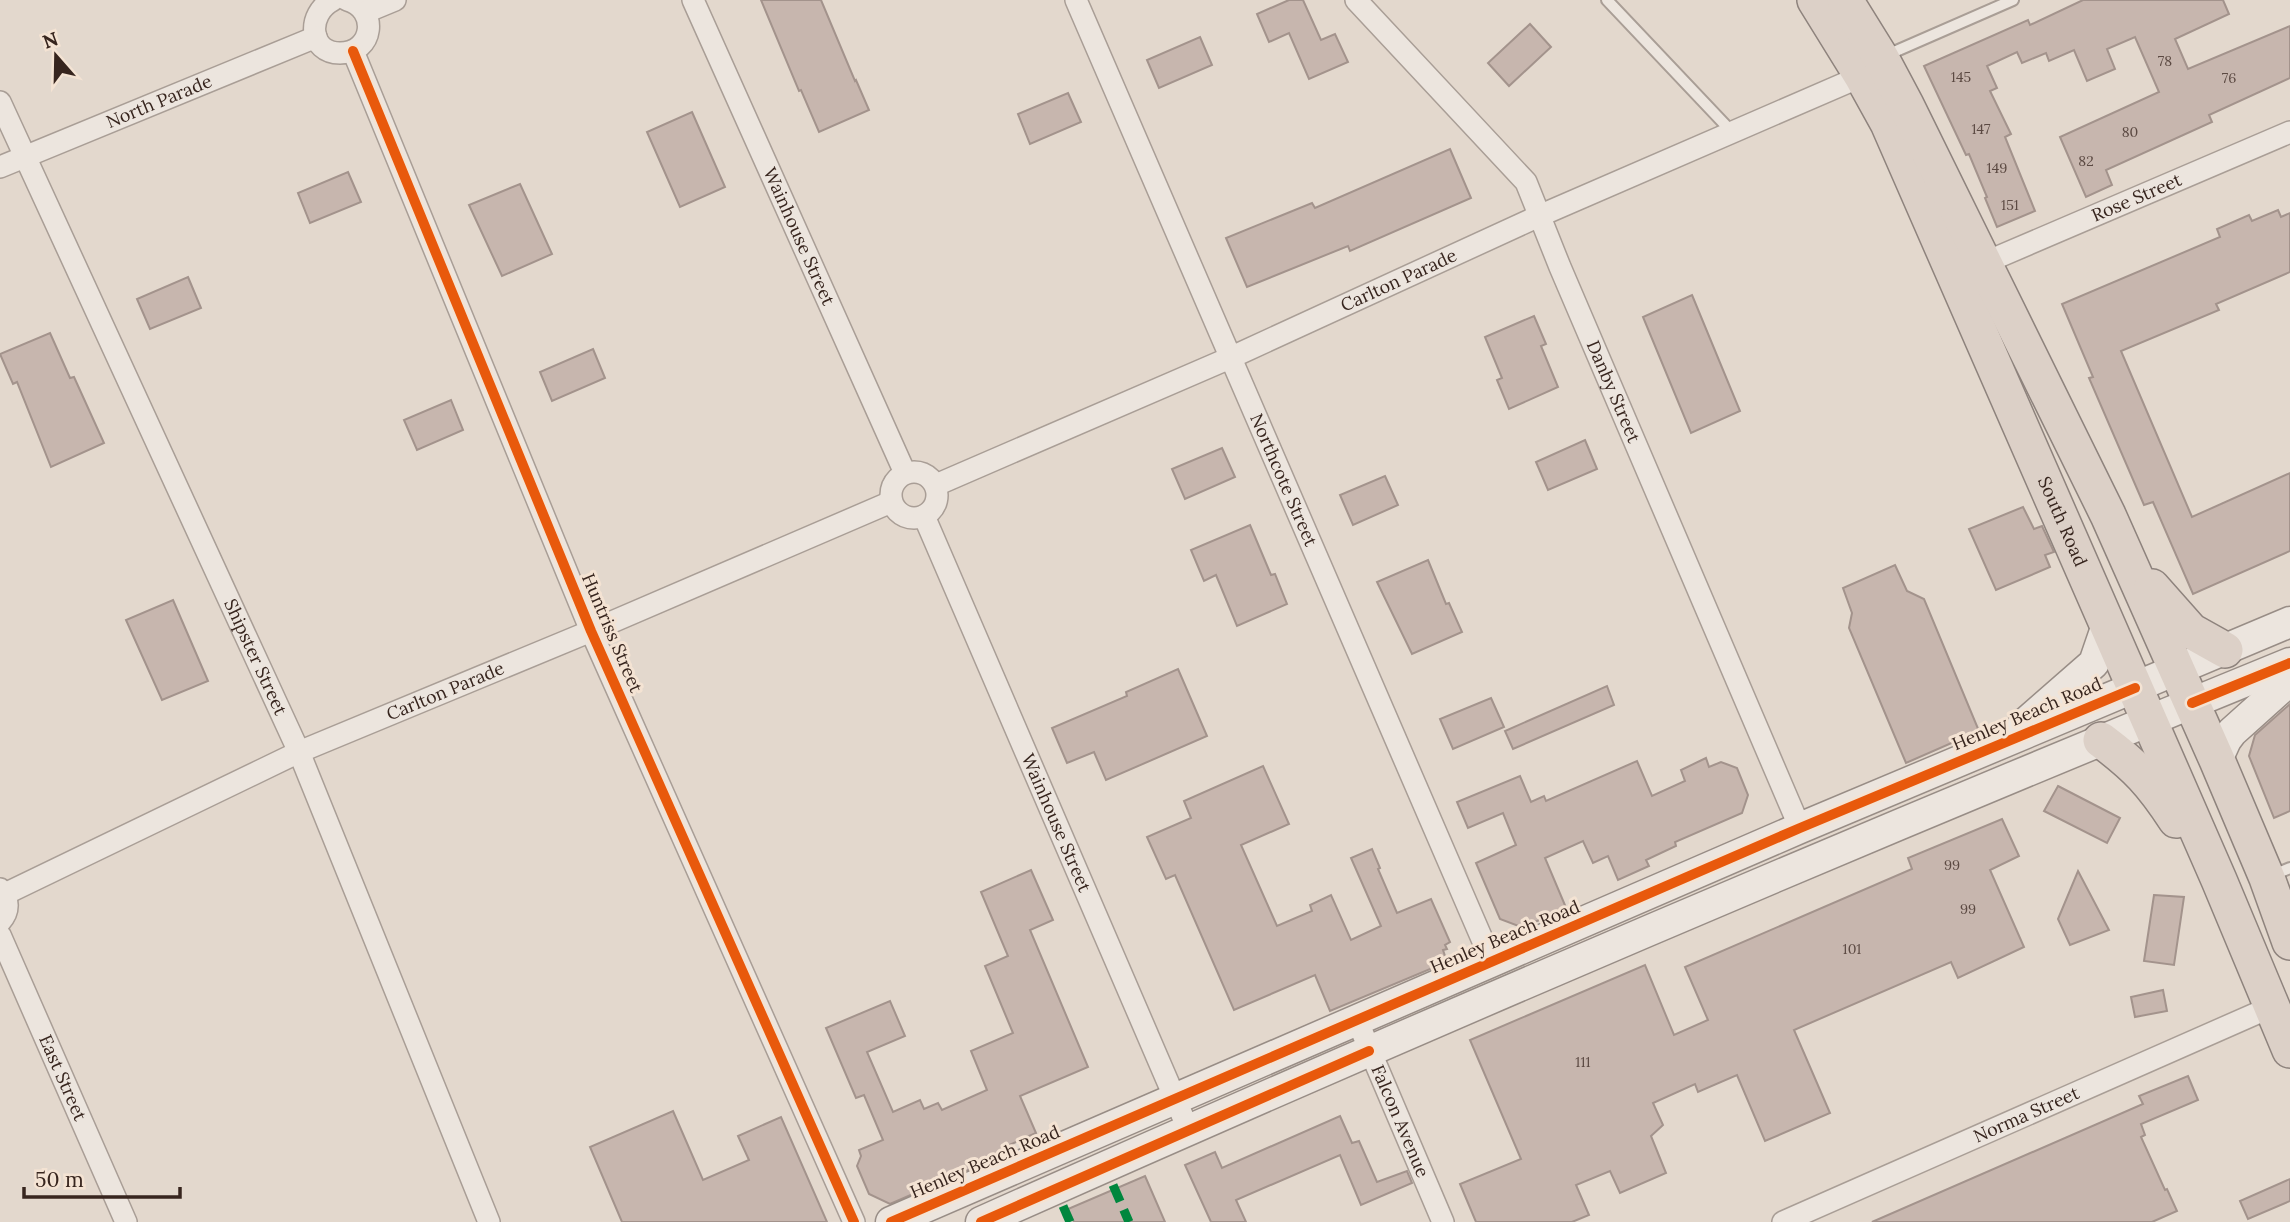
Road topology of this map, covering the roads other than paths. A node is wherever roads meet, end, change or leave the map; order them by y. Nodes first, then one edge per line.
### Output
1 (332, 0) edge
2 (346, 0) edge
3 (395, 0) edge
4 (693, 0) edge
5 (1076, 0) edge
6 (1356, 0) edge
7 (1607, 0) edge
8 (1815, 0) edge
9 (1844, 0) edge
10 (2013, 0) edge
11 (366, 12) junction
12 (316, 37) junction
13 (353, 51) junction
14 (1872, 67) junction
15 (0, 102) edge
16 (1732, 132) junction
17 (2290, 132) edge
18 (23, 156) junction
19 (0, 167) edge
20 (1539, 216) junction
21 (1969, 269) junction
22 (1231, 357) junction
23 (905, 472) junction
24 (936, 485) junction
25 (891, 502) junction
26 (924, 516) junction
27 (2127, 558) junction
28 (2290, 622) edge
29 (2107, 625) junction
30 (592, 631) junction
31 (2225, 650) junction
32 (2290, 663) edge
33 (2177, 670) junction
34 (2290, 680) edge
35 (2135, 688) junction
36 (2192, 703) junction
37 (2149, 721) junction
38 (2101, 740) junction
39 (2004, 743) junction
40 (299, 752) junction
41 (2217, 760) junction
42 (1800, 828) junction
43 (2278, 873) edge
44 (2219, 880) junction
45 (3, 891) edge
46 (0, 922) edge
47 (0, 935) edge
48 (2290, 942) edge
49 (1492, 962) junction
50 (2272, 1007) junction
51 (1357, 1020) junction
52 (2290, 1050) edge
53 (1369, 1051) junction
54 (1175, 1099) junction
55 (1189, 1131) junction
56 (126, 1222) edge
57 (489, 1222) edge
58 (854, 1222) edge
59 (891, 1222) edge
60 (981, 1222) edge
61 (1443, 1222) edge
62 (1783, 1222) edge

1 - 12 street
2 - 11 street
3 - 11 street
4 - 23 street, Wainhouse Street
5 - 22 street, Northcote Street
6 - 20 street, Danby Street
7 - 16 lane
8 - 14 highway, South Road
9 - 14 highway, South Road
10 - 14 lane
11 - 13 street
12 - 13 street
12 - 18 street, North Parade
13 - 30 street, Huntriss Street
14 - 16 street, Carlton Parade
14 - 21 highway, South Road
15 - 18 street, Shipster Street
16 - 20 street, Carlton Parade
17 - 21 street, Rose Street
18 - 19 street, North Parade
18 - 40 street, Shipster Street
20 - 22 street, Carlton Parade
20 - 42 street, Danby Street
21 - 27 highway, South Road
21 - 29 highway, South Road
22 - 24 street, Carlton Parade
22 - 49 street, Northcote Street
23 - 24 street
23 - 25 street
24 - 26 street
25 - 26 street
25 - 30 street, Carlton Parade
26 - 54 street, Wainhouse Street
27 - 31 highway
27 - 33 highway, South Road
28 - 31 main road, Henley Beach Road
29 - 35 highway, South Road
29 - 39 main road
30 - 40 street, Carlton Parade
30 - 58 street, Huntriss Street
31 - 33 main road, Henley Beach Road
32 - 36 main road
33 - 35 main road, Henley Beach Road
33 - 36 highway, South Road
34 - 41 main road
35 - 37 highway, South Road
35 - 39 main road, Henley Beach Road
36 - 37 main road
36 - 41 highway, South Road
37 - 38 main road
37 - 44 highway, South Road
38 - 44 highway
38 - 53 main road
39 - 42 main road, Henley Beach Road
40 - 45 street, Carlton Parade
40 - 57 street, Shipster Street
41 - 43 highway, South Road
42 - 49 main road, Henley Beach Road
43 - 48 highway, South Road
44 - 50 highway, South Road
45 - 46 street
47 - 56 street, East Street
49 - 51 main road, Henley Beach Road
50 - 52 highway, South Road
50 - 62 street, Norma Street
51 - 53 street, Falcon Avenue
51 - 54 main road, Henley Beach Road
53 - 55 main road
53 - 61 street, Falcon Avenue
54 - 55 street, Wainhouse Street
54 - 59 main road, Henley Beach Road
55 - 60 main road

